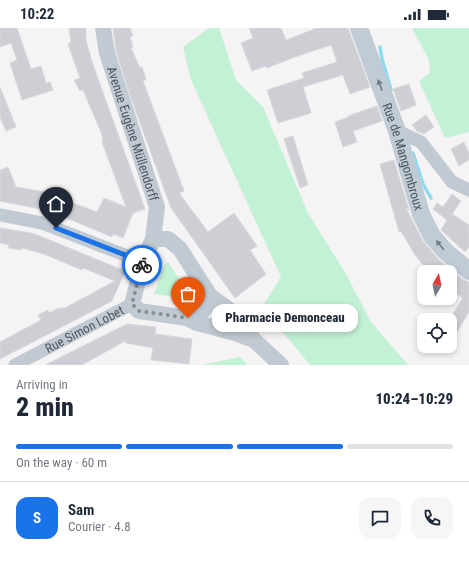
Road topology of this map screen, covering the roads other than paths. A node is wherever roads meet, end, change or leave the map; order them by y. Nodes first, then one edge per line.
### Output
1 (104, 28) edge
2 (359, 28) edge
3 (397, 131) junction
4 (469, 190) edge
5 (0, 215) edge
6 (153, 239) junction
7 (143, 262) junction
8 (469, 271) edge
9 (210, 296) junction
10 (132, 304) junction
11 (188, 318) junction
12 (254, 340) junction
13 (14, 365) edge
14 (281, 365) edge

1 - 6 street, Avenue Eugène Müllendorff
3 -> 2 main road, Rue de Mangombroux
3 - 4 street
8 -> 3 main road, Rue de Mangombroux
5 - 7 street
6 - 7 street, Avenue Eugène Müllendorff
6 - 9 street
7 - 10 street, Avenue Eugène Müllendorff
9 - 11 street
9 - 12 street
10 - 11 street
10 - 13 street, Rue Simon Lobet
11 - 12 street
12 - 14 street

